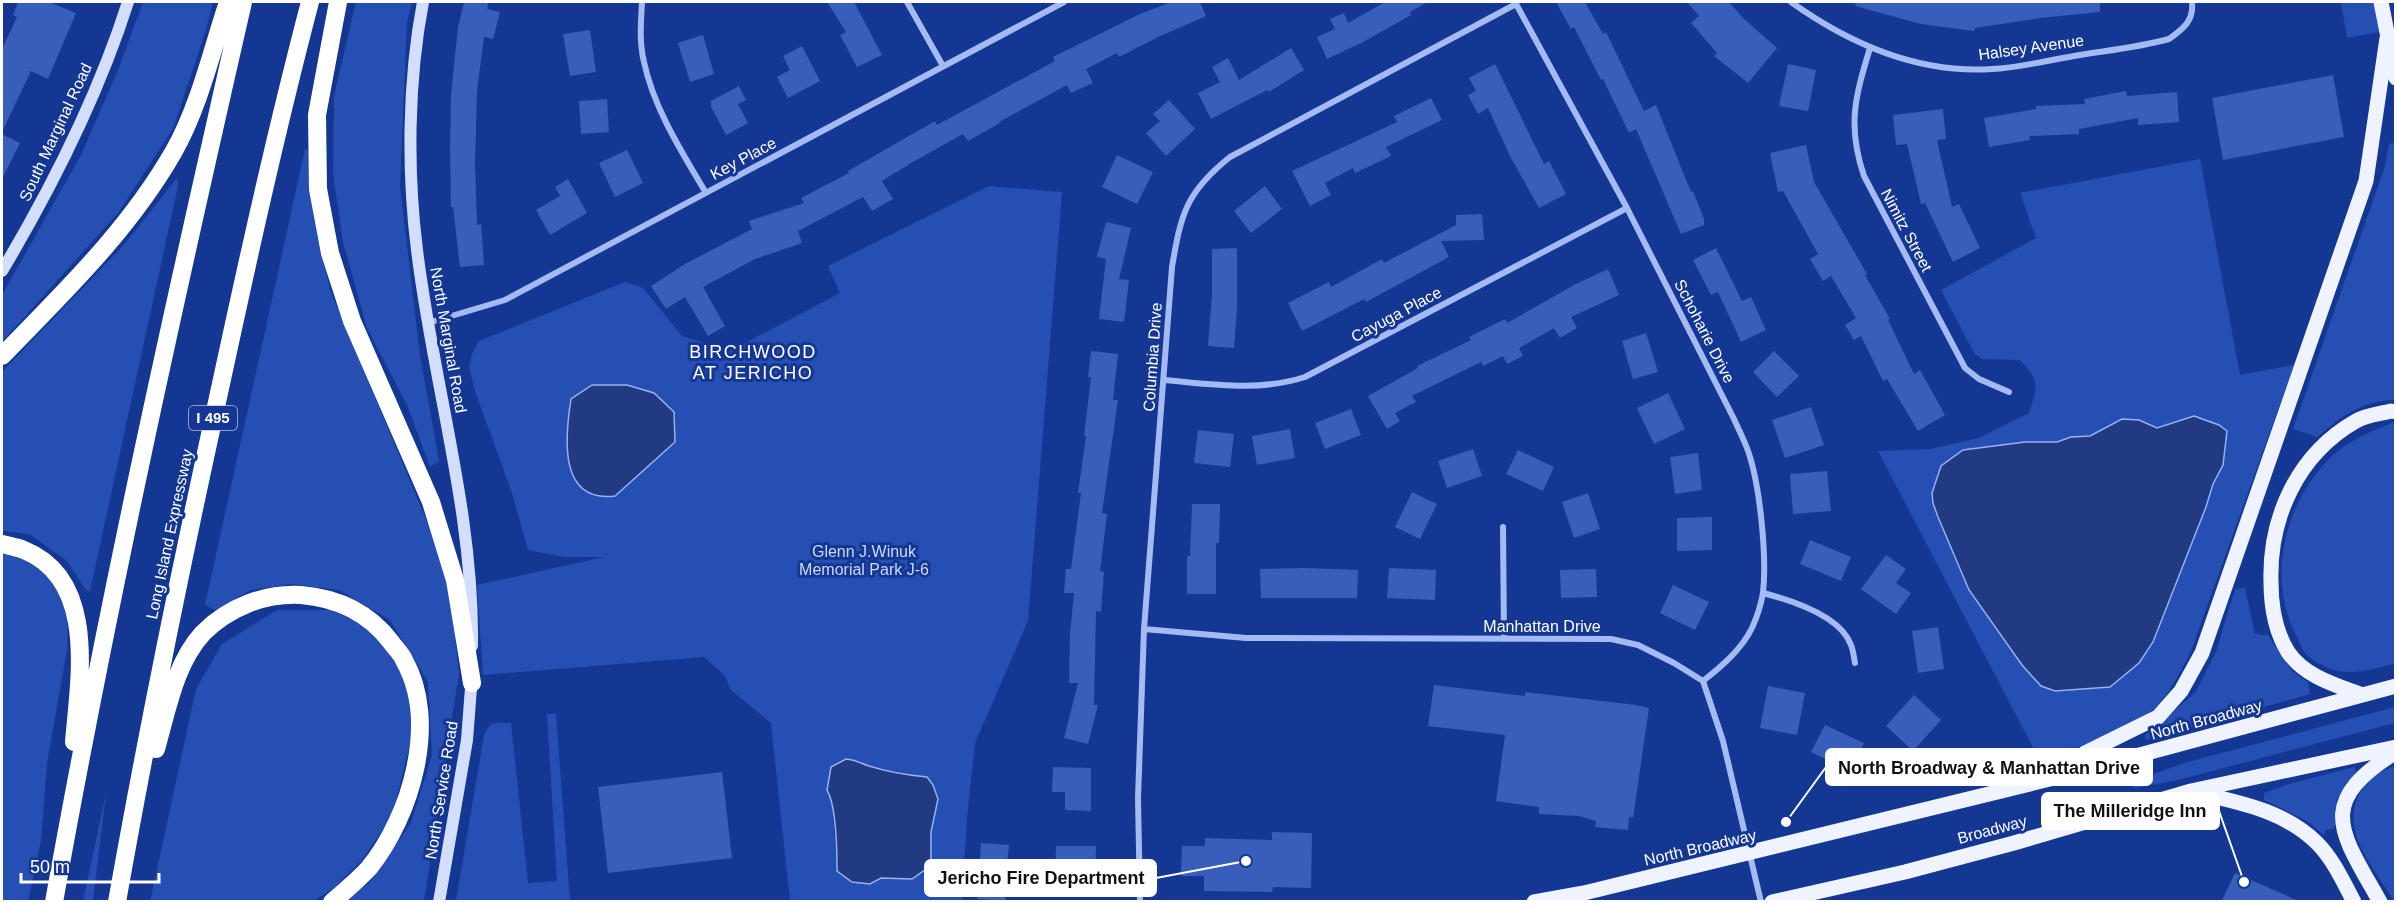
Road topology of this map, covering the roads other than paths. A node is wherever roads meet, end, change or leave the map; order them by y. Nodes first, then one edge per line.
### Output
1 (128, 2) edge
2 (228, 2) edge
3 (243, 2) edge
4 (310, 2) edge
5 (338, 2) edge
6 (423, 2) edge
7 (642, 2) edge
8 (907, 2) edge
9 (1064, 2) edge
10 (1791, 2) edge
11 (2192, 2) edge
12 (2380, 2) edge
13 (1516, 3) edge
14 (2387, 38) junction
15 (1870, 48) junction
16 (943, 66) junction
17 (2396, 78) edge
18 (706, 193) junction
19 (1627, 208) junction
20 (2, 271) edge
21 (428, 323) junction
22 (2, 356) edge
23 (1164, 380) junction
24 (2009, 392) dead end
25 (2396, 412) edge
26 (1503, 527) dead end
27 (2, 544) edge
28 (1763, 593) junction
29 (1144, 628) junction
30 (1504, 639) junction
31 (1856, 663) dead end
32 (1703, 681) junction
33 (472, 683) junction
34 (2396, 686) edge
35 (2362, 695) junction
36 (2396, 747) edge
37 (2396, 752) edge
38 (2050, 779) junction
39 (2191, 791) junction
40 (67, 827) junction
41 (128, 837) junction
42 (1748, 854) junction
43 (54, 902) edge
44 (117, 902) edge
45 (332, 902) edge
46 (439, 902) edge
47 (1140, 902) edge
48 (1534, 902) edge
49 (1761, 902) edge
50 (1772, 902) edge
51 (2354, 902) edge
52 (2380, 902) edge

1 - 20 main road, South Marginal Road
2 - 22 highway
3 - 40 highway
4 - 41 highway, Long Island Expressway / I 495
5 - 33 highway
6 - 21 main road, North Marginal Road
7 - 18 street
8 - 16 street
9 - 16 street, Key Place
10 - 15 street, Halsey Avenue
11 - 15 street, Halsey Avenue
12 - 14 main road
13 - 19 street, Schoharie Drive
13 - 23 street, Columbia Drive
14 - 17 main road
14 - 38 main road
15 - 24 street, Nimitz Street
16 - 18 street, Key Place
18 - 21 street, Key Place
19 - 23 street, Cayuga Place
19 - 28 street, Schoharie Drive
21 - 33 main road, North Marginal Road
23 - 29 street, Columbia Drive
25 - 35 main road
26 - 30 street
27 - 40 highway
28 - 31 street
28 - 32 street, Schoharie Drive
29 - 30 street, Manhattan Drive
29 - 47 street, Columbia Drive
30 - 32 street, Manhattan Drive
32 - 42 street
33 - 46 main road, North Service Road
34 - 35 main road, North Broadway
35 - 38 main road, North Broadway
36 - 39 main road, Broadway
37 - 52 main road
38 - 42 main road, North Broadway
39 - 50 main road, Broadway
39 - 51 main road
40 - 43 highway
41 - 44 highway, Long Island Expressway / I 495
41 - 45 highway
42 - 48 main road, North Broadway
42 - 49 street

